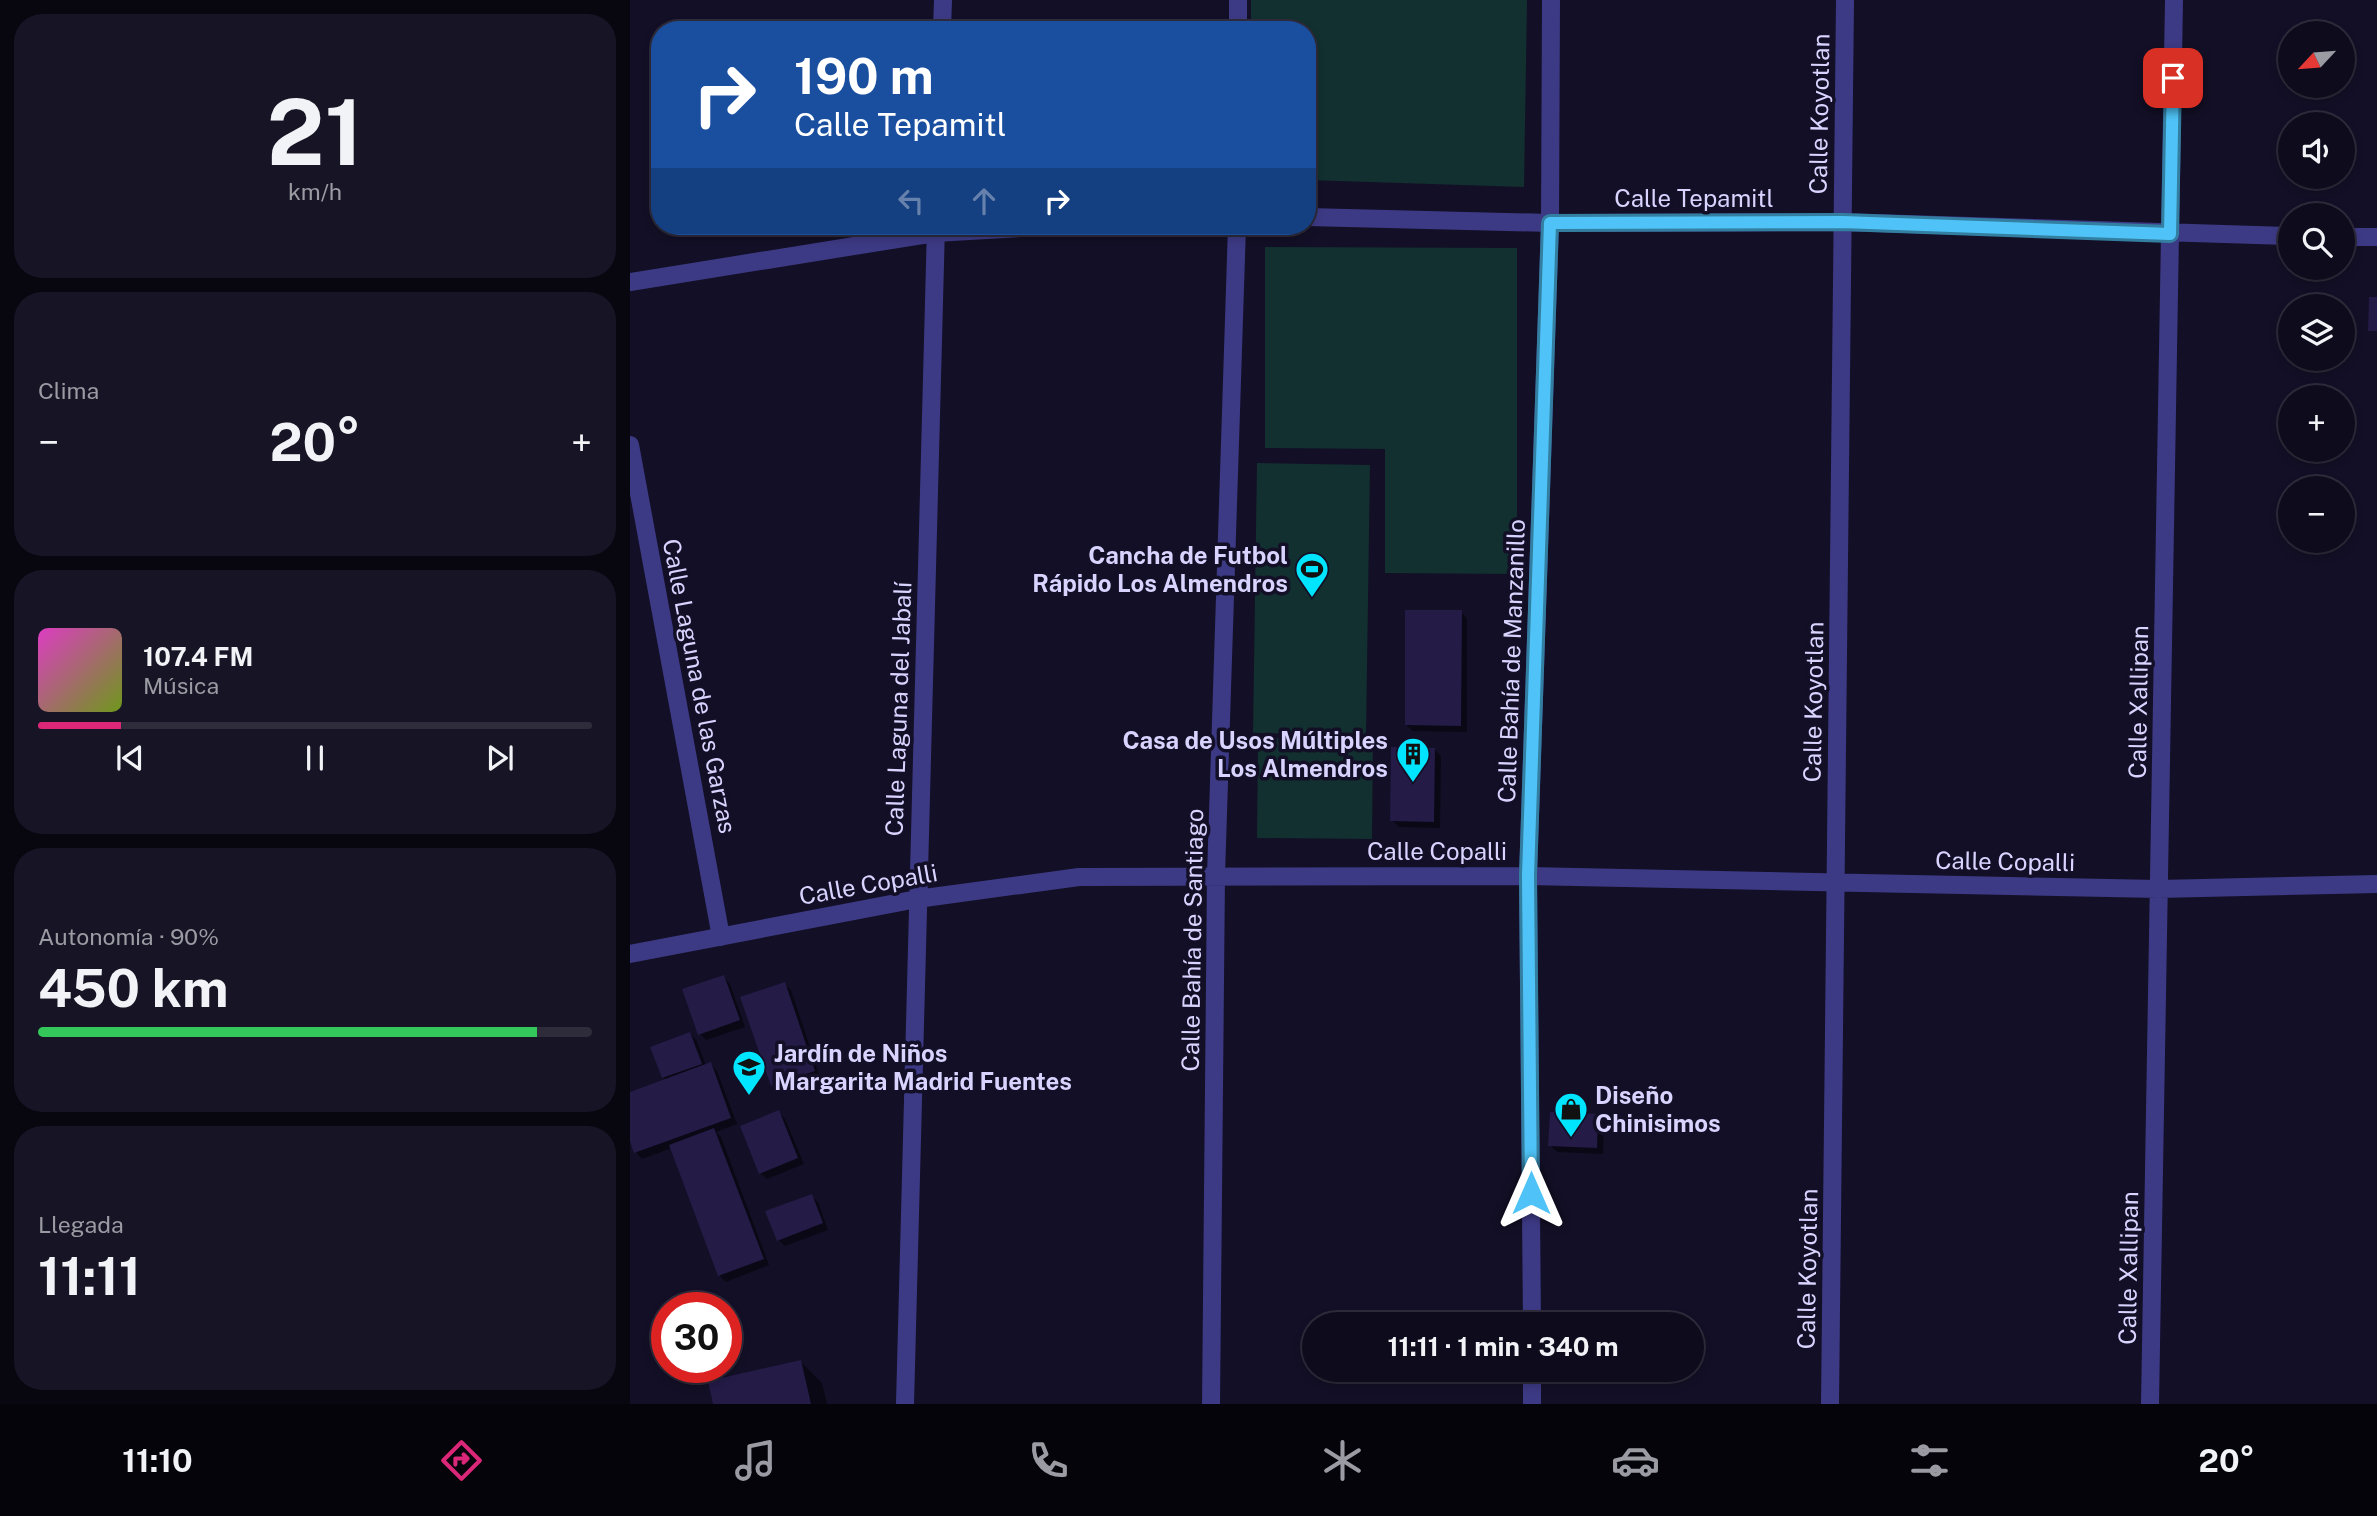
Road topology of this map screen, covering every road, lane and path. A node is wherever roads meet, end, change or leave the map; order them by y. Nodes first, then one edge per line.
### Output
1 (943, 0) edge
2 (1238, 0) edge
3 (1551, 0) edge
4 (1845, 0) edge
5 (2174, 0) edge
6 (942, 21) edge
7 (1238, 21) edge
8 (1316, 216) edge
9 (1842, 222) junction
10 (1550, 223) junction
11 (2170, 234) junction
12 (901, 235) edge
13 (936, 235) edge
14 (1237, 235) edge
15 (2278, 236) edge
16 (2355, 237) edge
17 (2377, 237) edge
18 (630, 282) edge
19 (630, 445) edge
20 (1216, 875) junction
21 (1528, 876) junction
22 (1835, 882) junction
23 (2377, 884) edge
24 (2159, 889) junction
25 (917, 899) junction
26 (721, 937) junction
27 (630, 954) edge
28 (1532, 1312) edge
29 (1532, 1382) edge
30 (905, 1404) edge
31 (1212, 1404) edge
32 (1532, 1404) edge
33 (1830, 1404) edge
34 (2150, 1404) edge

1 - 6 street
2 - 7 street
3 - 10 street, Calle Bahía de Manzanillo
4 - 9 street, Calle Koyotlan
5 - 11 street, Calle Xallipan
8 - 10 street, Calle Tepamitl
9 - 10 street, Calle Tepamitl
9 - 11 street, Calle Tepamitl
9 - 22 street, Calle Koyotlan
10 - 21 street, Calle Bahía de Manzanillo
11 - 15 street, Calle Tepamitl
11 - 24 street, Calle Xallipan
12 - 18 street
13 - 25 street, Calle Laguna del Jabalí
14 - 20 street, Calle Bahía de Santiago
16 - 17 street
19 - 26 street, Calle Laguna de las Garzas
20 - 21 street, Calle Copalli
20 - 25 street, Calle Copalli
20 - 31 street, Calle Bahía de Santiago
21 - 22 street, Calle Copalli
21 - 28 street, Calle Bahía de Manzanillo
22 - 24 street, Calle Copalli
22 - 33 street, Calle Koyotlan
23 - 24 street, Calle Copalli
24 - 34 street, Calle Xallipan
25 - 26 street, Calle Copalli
25 - 30 street, Calle Laguna del Jabalí
26 - 27 street, Calle Copalli
29 - 32 street

